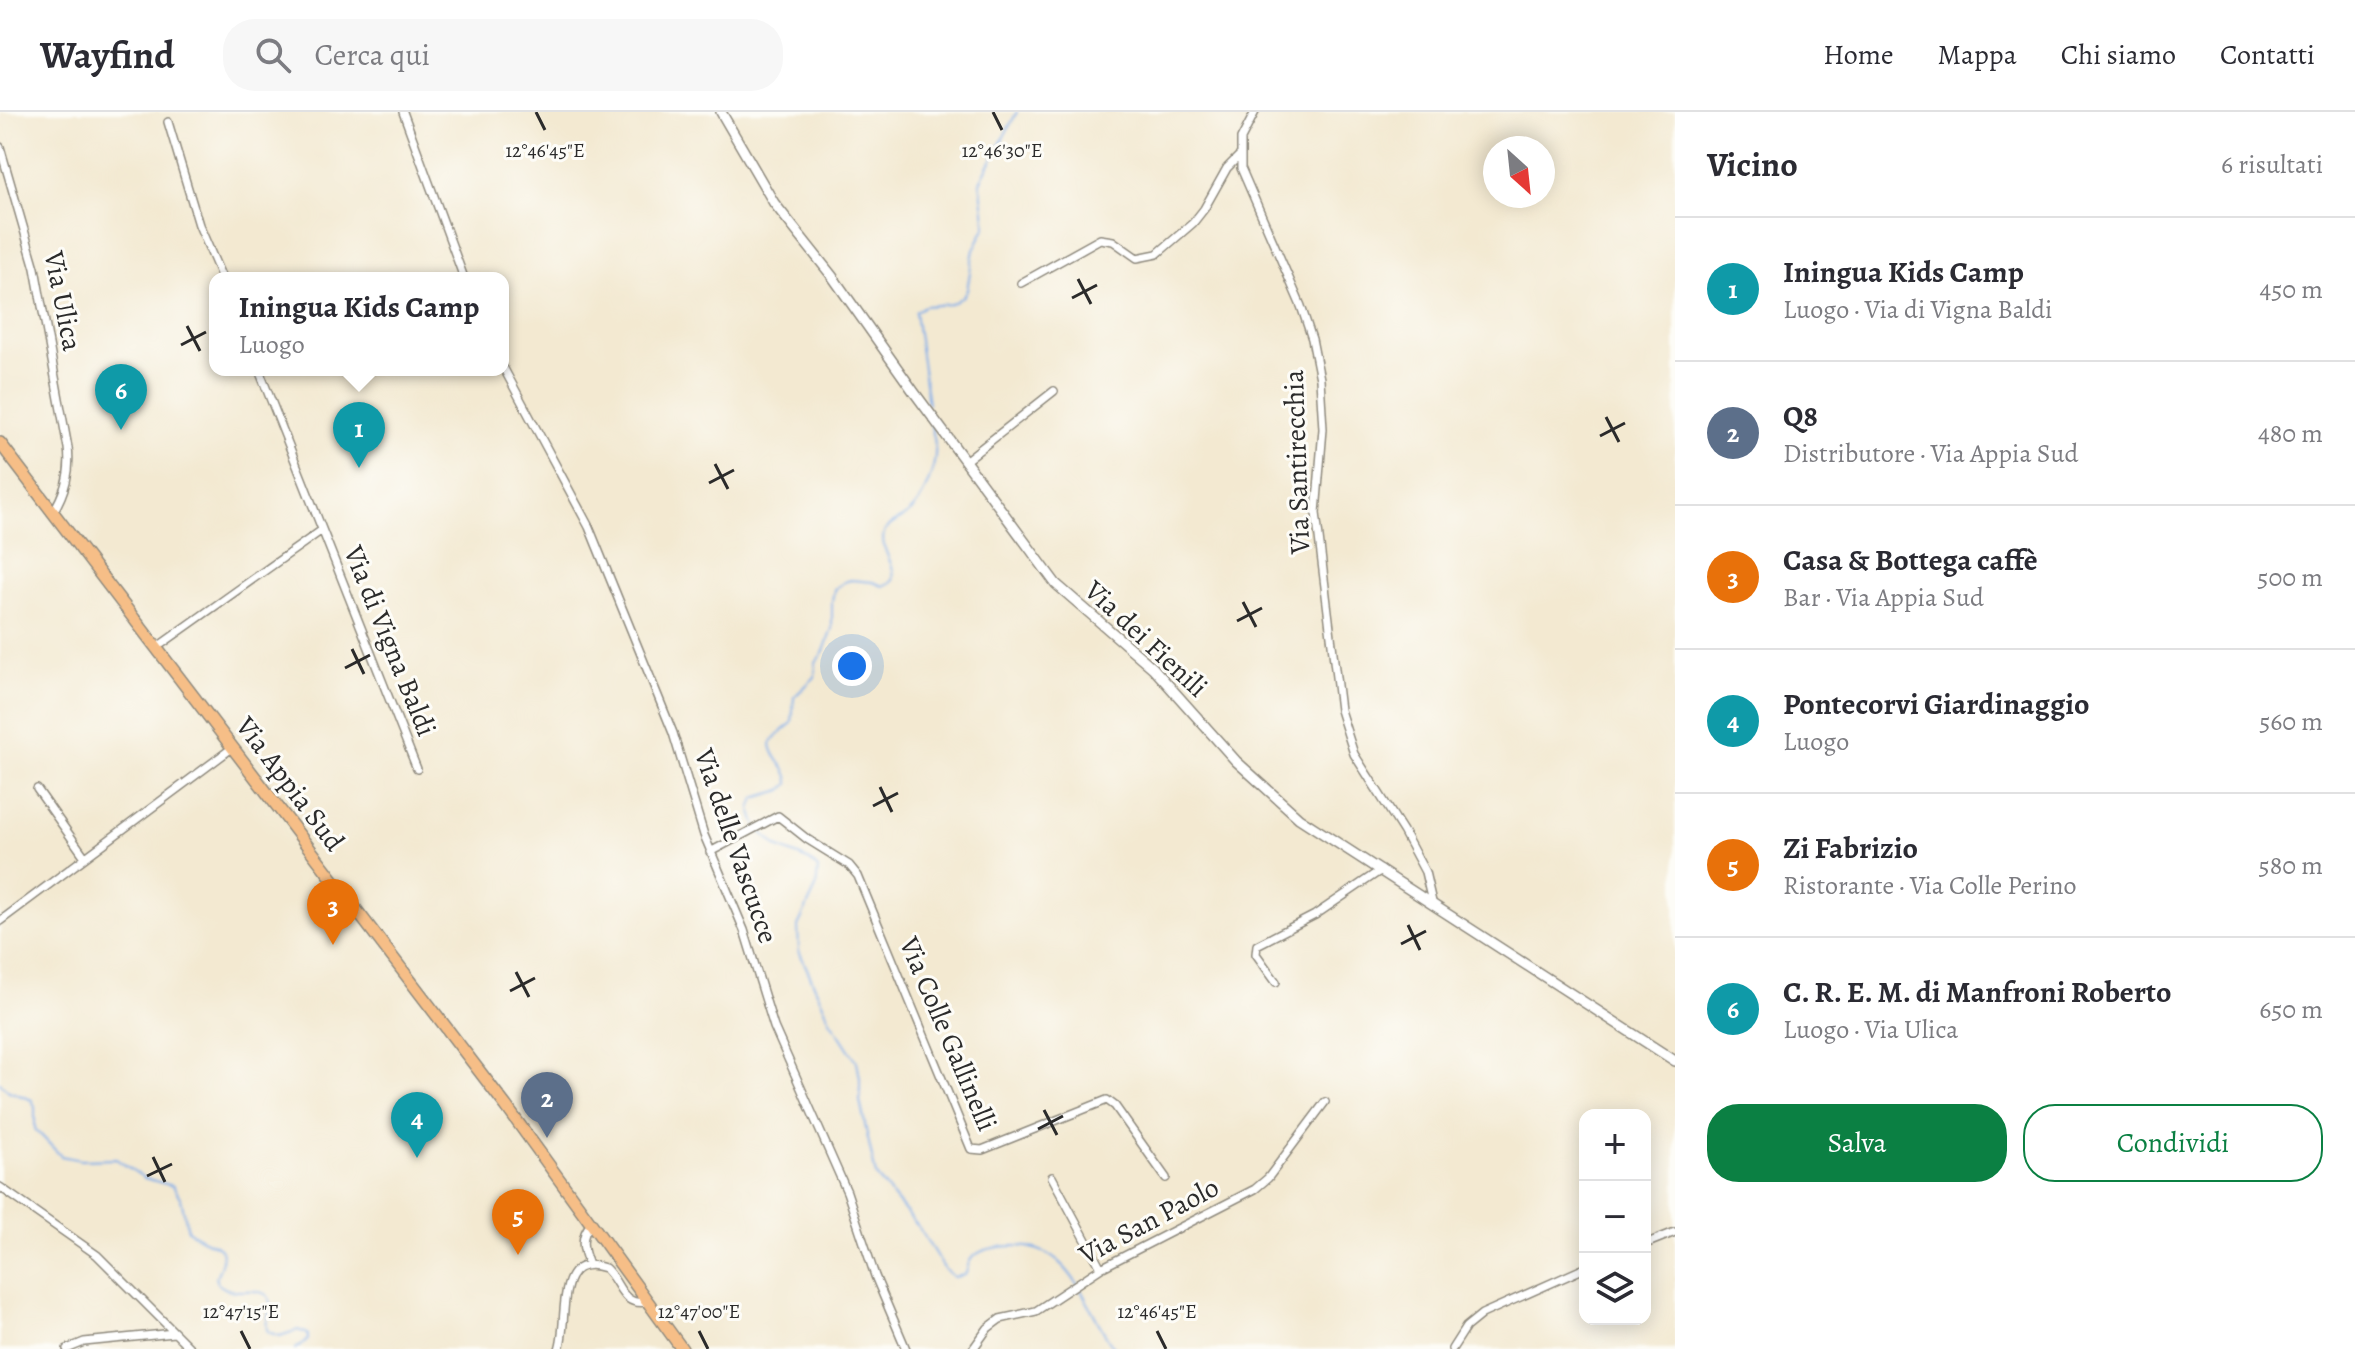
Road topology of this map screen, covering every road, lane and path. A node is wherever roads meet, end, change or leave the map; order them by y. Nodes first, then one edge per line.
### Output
1 (403, 112) edge
2 (721, 112) edge
3 (1255, 112) edge
4 (168, 122) dead end
5 (0, 147) edge
6 (1239, 156) junction
7 (219, 272) edge
8 (462, 272) edge
9 (1021, 283) dead end
10 (261, 376) edge
11 (508, 376) edge
12 (1054, 391) dead end
13 (0, 443) edge
14 (965, 461) junction
15 (53, 512) junction
16 (322, 530) junction
17 (156, 648) junction
18 (232, 748) junction
19 (417, 769) dead end
20 (37, 789) dead end
21 (710, 852) junction
22 (85, 857) junction
23 (1381, 870) junction
24 (1432, 902) junction
25 (0, 921) edge
26 (1276, 982) dead end
27 (1675, 1061) edge
28 (1325, 1102) dead end
29 (1052, 1177) dead end
30 (1166, 1178) dead end
31 (0, 1187) edge
32 (591, 1224) junction
33 (1675, 1232) edge
34 (1651, 1242) edge
35 (589, 1265) junction
36 (1101, 1268) junction
37 (1579, 1271) edge
38 (647, 1302) junction
39 (174, 1333) junction
40 (69, 1349) edge
41 (191, 1349) edge
42 (559, 1349) edge
43 (682, 1349) edge
44 (906, 1349) edge
45 (973, 1349) edge
46 (1452, 1349) edge

1 - 8 street
2 - 14 street, Via dei Fienili
3 - 6 street
4 - 7 street
5 - 15 street, Via Ulica
6 - 9 street
6 - 24 street, Via Santirecchia
10 - 16 street, Via di Vigna Baldi
11 - 21 street, Via delle Vascucce
12 - 14 street
13 - 15 main road, Via Appia Sud
14 - 23 street, Via dei Fienili
15 - 17 main road, Via Appia Sud
16 - 17 street, Via di Vigna Baldi
16 - 19 street, Via di Vigna Baldi
17 - 18 main road, Via Appia Sud
18 - 22 street
18 - 32 main road, Via Appia Sud
20 - 22 street
21 - 30 street, Via Colle Gallinelli
21 - 44 street, Via delle Vascucce
22 - 25 street
23 - 24 street, Via dei Fienili
23 - 26 street
24 - 27 street, Via dei Fienili
28 - 36 street, Via San Paolo
29 - 36 street
31 - 39 street
32 - 35 street
32 - 38 main road, Via Appia Sud
33 - 34 street
35 - 38 street
35 - 42 street
36 - 45 street, Via San Paolo
37 - 46 street
38 - 43 main road, Via Appia Sud
39 - 40 street
39 - 41 street

